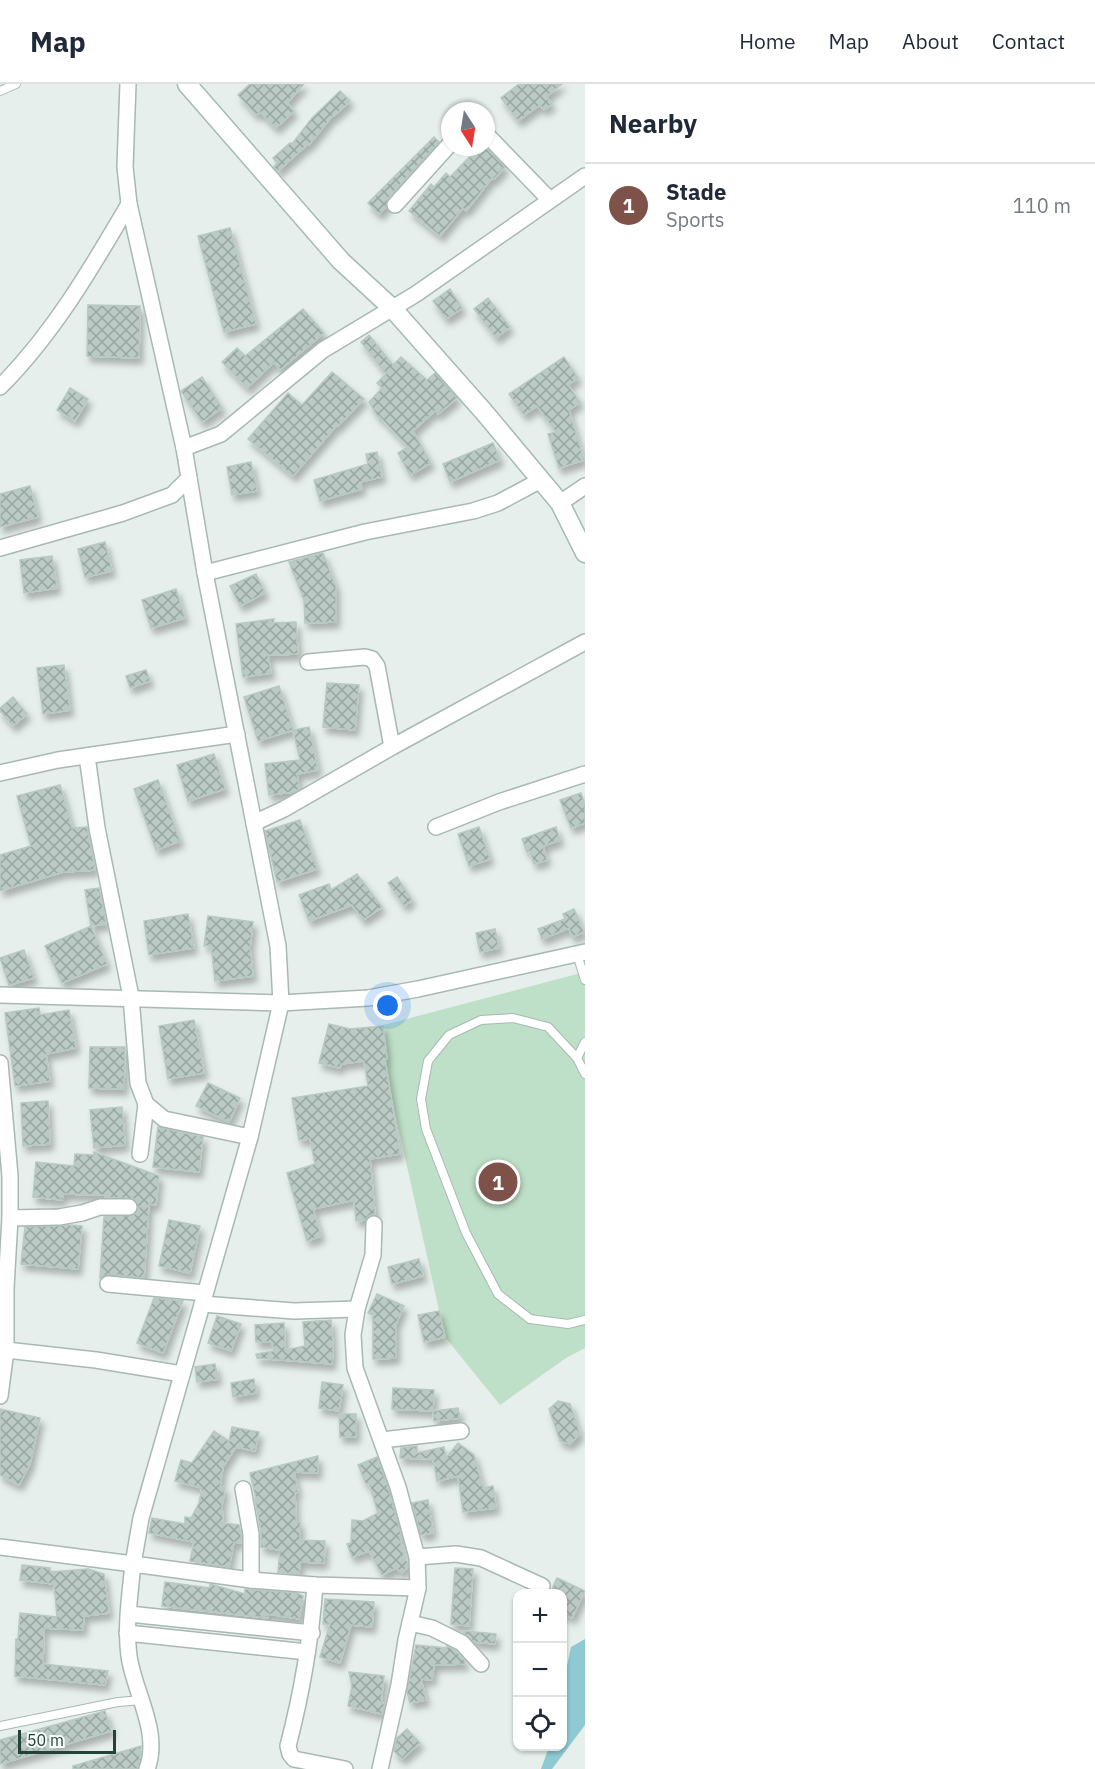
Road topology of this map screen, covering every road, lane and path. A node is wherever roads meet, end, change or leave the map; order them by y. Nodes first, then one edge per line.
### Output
1 (16, 84) edge
2 (187, 84) edge
3 (128, 86) edge
4 (0, 92) edge
5 (495, 143) edge
6 (441, 154) edge
7 (585, 176) edge
8 (550, 200) junction
9 (129, 204) junction
10 (395, 205) dead end
11 (393, 309) junction
12 (0, 387) edge
13 (184, 448) junction
14 (189, 478) junction
15 (541, 480) junction
16 (585, 486) edge
17 (560, 503) junction
18 (0, 548) edge
19 (585, 553) edge
20 (205, 573) junction
21 (585, 642) edge
22 (308, 662) dead end
23 (237, 734) junction
24 (392, 747) junction
25 (87, 756) junction
26 (0, 773) edge
27 (585, 774) edge
28 (255, 823) junction
29 (436, 827) dead end
30 (581, 953) edge
31 (585, 980) edge
32 (0, 995) edge
33 (131, 997) junction
34 (281, 1003) junction
35 (585, 1042) edge
36 (577, 1058) junction
37 (0, 1064) edge
38 (585, 1074) edge
39 (146, 1104) junction
40 (250, 1137) junction
41 (140, 1154) dead end
42 (129, 1207) dead end
43 (10, 1218) junction
44 (374, 1224) dead end
45 (108, 1284) dead end
46 (204, 1299) junction
47 (357, 1309) junction
48 (585, 1320) edge
49 (6, 1350) junction
50 (182, 1374) junction
51 (0, 1396) edge
52 (461, 1431) dead end
53 (382, 1440) junction
54 (243, 1489) dead end
55 (0, 1547) edge
56 (417, 1557) junction
57 (133, 1564) junction
58 (250, 1580) junction
59 (315, 1585) junction
60 (542, 1586) dead end
61 (417, 1588) junction
62 (129, 1614) junction
63 (410, 1623) junction
64 (127, 1633) junction
65 (312, 1633) junction
66 (307, 1652) junction
67 (482, 1664) dead end
68 (142, 1700) junction
69 (0, 1726) edge
70 (147, 1769) edge
71 (345, 1769) edge
72 (380, 1769) edge

1 - 4 lane
2 - 11 main road
3 - 9 street
5 - 8 street
6 - 10 street
7 - 8 street
8 - 11 street
9 - 12 street
9 - 13 street
11 - 13 street
11 - 15 main road
13 - 14 street
14 - 18 street
14 - 20 street
15 - 17 main road
15 - 20 street
16 - 17 street
17 - 19 main road
20 - 23 street
21 - 24 street
22 - 24 street
23 - 25 street
23 - 28 street
24 - 28 street
25 - 26 street
25 - 33 street
27 - 29 street
28 - 34 street
30 - 31 lane
30 - 34 street
32 - 33 street
33 - 34 street
33 - 39 street
34 - 40 street
35 - 36 lane
36 - 38 lane
36 - 48 lane
37 - 43 street
39 - 40 street
39 - 41 street
40 - 46 street
42 - 43 street
43 - 49 street
44 - 47 street
45 - 46 street
46 - 47 street
46 - 50 street
47 - 53 street
49 - 50 street
49 - 51 street
50 - 57 street
52 - 53 street
53 - 56 street
54 - 58 street
55 - 57 street
56 - 60 street
56 - 61 street
57 - 58 street
57 - 62 street
58 - 59 street
59 - 61 street
59 - 65 street
61 - 63 street
62 - 64 street
62 - 65 street
63 - 67 street
63 - 72 street
64 - 66 street
64 - 68 street
65 - 66 street
66 - 71 street
68 - 69 lane
68 - 70 street

